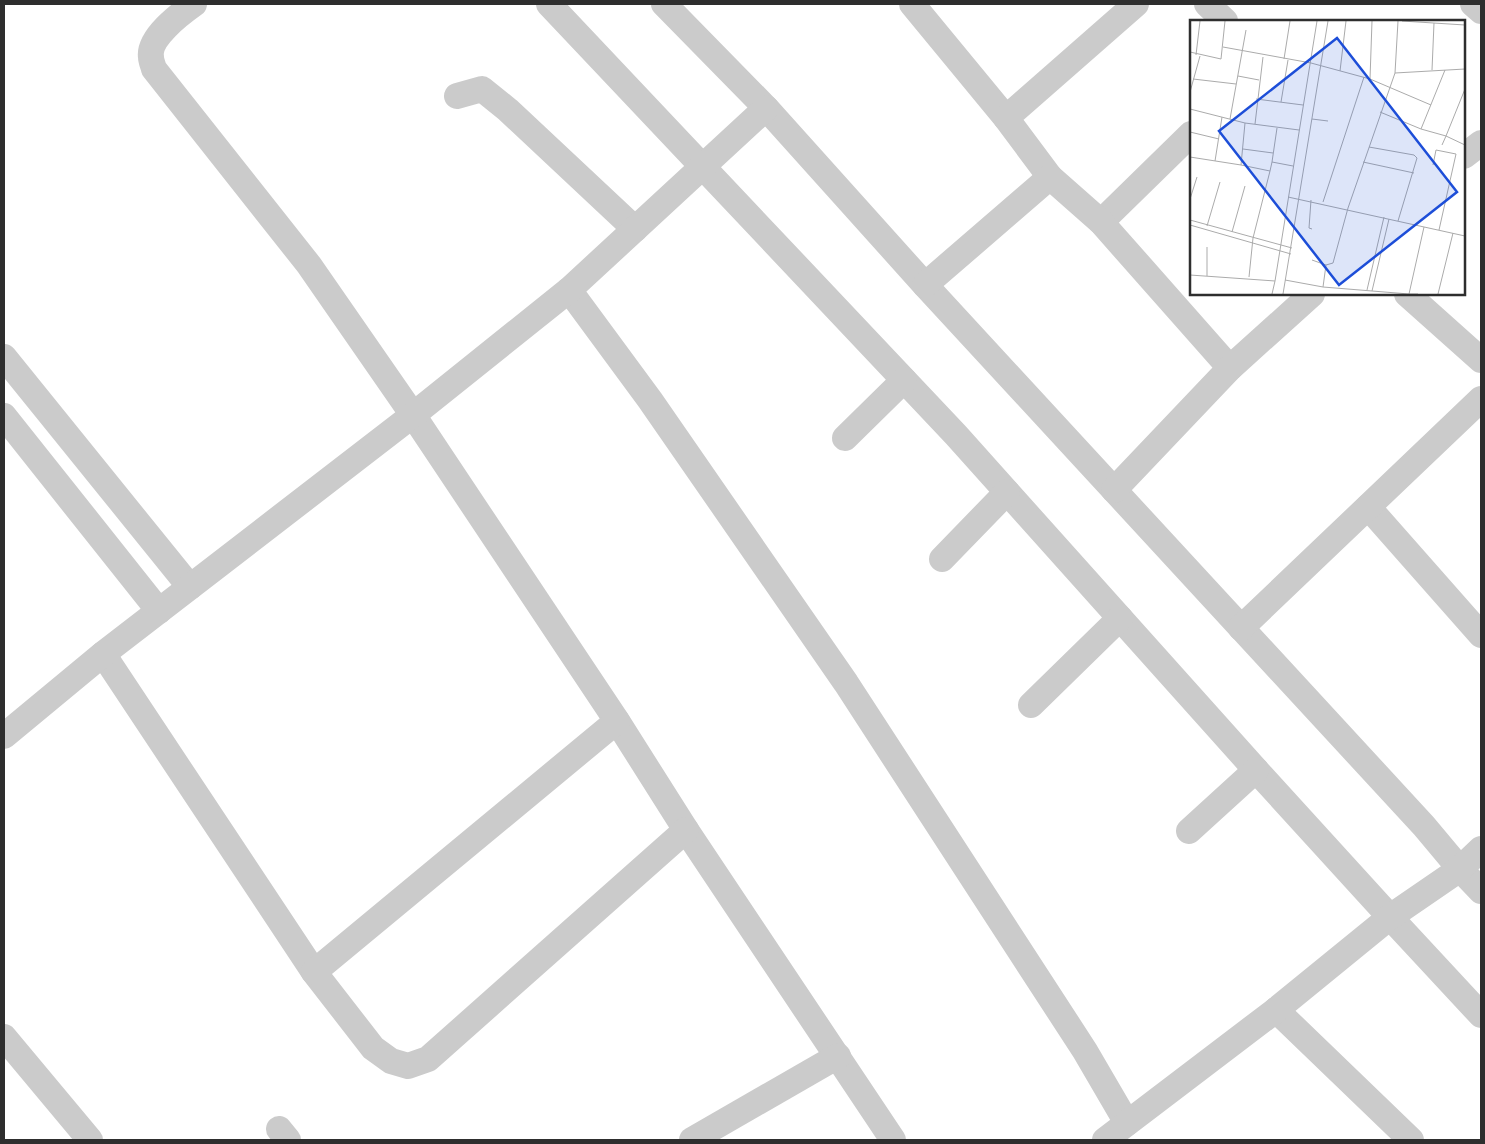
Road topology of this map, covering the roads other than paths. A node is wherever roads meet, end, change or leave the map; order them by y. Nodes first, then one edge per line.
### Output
1 (549, 4) edge
2 (664, 4) edge
3 (912, 4) edge
4 (1136, 4) edge
5 (1206, 4) edge
6 (1474, 4) edge
7 (179, 8) edge
8 (1481, 12) edge
9 (1224, 20) edge
10 (457, 96) dead end
11 (766, 108) junction
12 (1006, 118) junction
13 (1190, 135) edge
14 (1481, 143) edge
15 (1465, 155) edge
16 (703, 166) junction
17 (1050, 177) junction
18 (1101, 222) junction
19 (635, 229) junction
20 (924, 284) junction
21 (569, 290) junction
22 (1311, 295) edge
23 (1408, 295) edge
24 (4, 357) edge
25 (1481, 360) edge
26 (1230, 368) junction
27 (904, 380) junction
28 (1481, 398) edge
29 (413, 415) junction
30 (4, 416) edge
31 (845, 438) dead end
32 (103, 480) junction
33 (1114, 490) junction
34 (1008, 492) junction
35 (73, 503) junction
36 (1368, 507) junction
37 (942, 559) dead end
38 (190, 587) junction
39 (158, 611) junction
40 (1120, 618) junction
41 (1241, 628) junction
42 (1481, 634) edge
43 (103, 654) junction
44 (1031, 705) dead end
45 (617, 721) junction
46 (4, 736) edge
47 (1256, 770) junction
48 (686, 830) junction
49 (1189, 831) dead end
50 (1481, 849) edge
51 (1460, 869) junction
52 (1481, 891) edge
53 (1390, 917) junction
54 (314, 972) junction
55 (1276, 1010) junction
56 (1481, 1015) edge
57 (4, 1037) edge
58 (838, 1056) junction
59 (1127, 1123) junction
60 (90, 1140) edge
61 (692, 1140) edge
62 (893, 1140) edge
63 (1105, 1140) edge
64 (1411, 1140) edge

1 - 16 street
2 - 11 street
3 - 12 street
4 - 12 street
5 - 9 street
6 - 8 street
7 - 29 street
10 - 19 street
11 - 16 street
11 - 20 street
12 - 17 street
13 - 18 street
14 - 15 street
16 - 19 street
16 - 27 street
17 - 18 street
17 - 20 street
18 - 26 street
19 - 21 street
20 - 33 street
21 - 29 street
21 - 59 street
22 - 26 street
23 - 25 street
24 - 32 street
26 - 33 street
27 - 31 street
27 - 34 street
28 - 36 street
29 - 38 street
29 - 45 street
30 - 35 street
32 - 35 street
32 - 38 street
33 - 41 street
34 - 37 street
34 - 40 street
35 - 39 street
36 - 41 street
36 - 42 street
38 - 39 street
39 - 43 street
40 - 44 street
40 - 47 street
41 - 51 street
43 - 46 street
43 - 54 street
45 - 48 street
45 - 54 street
47 - 49 street
47 - 53 street
48 - 54 street
48 - 58 street
50 - 51 street
51 - 52 street
51 - 53 street
53 - 55 street
53 - 56 street
55 - 59 street
55 - 64 street
57 - 60 street
58 - 61 street
58 - 62 street
59 - 63 street

